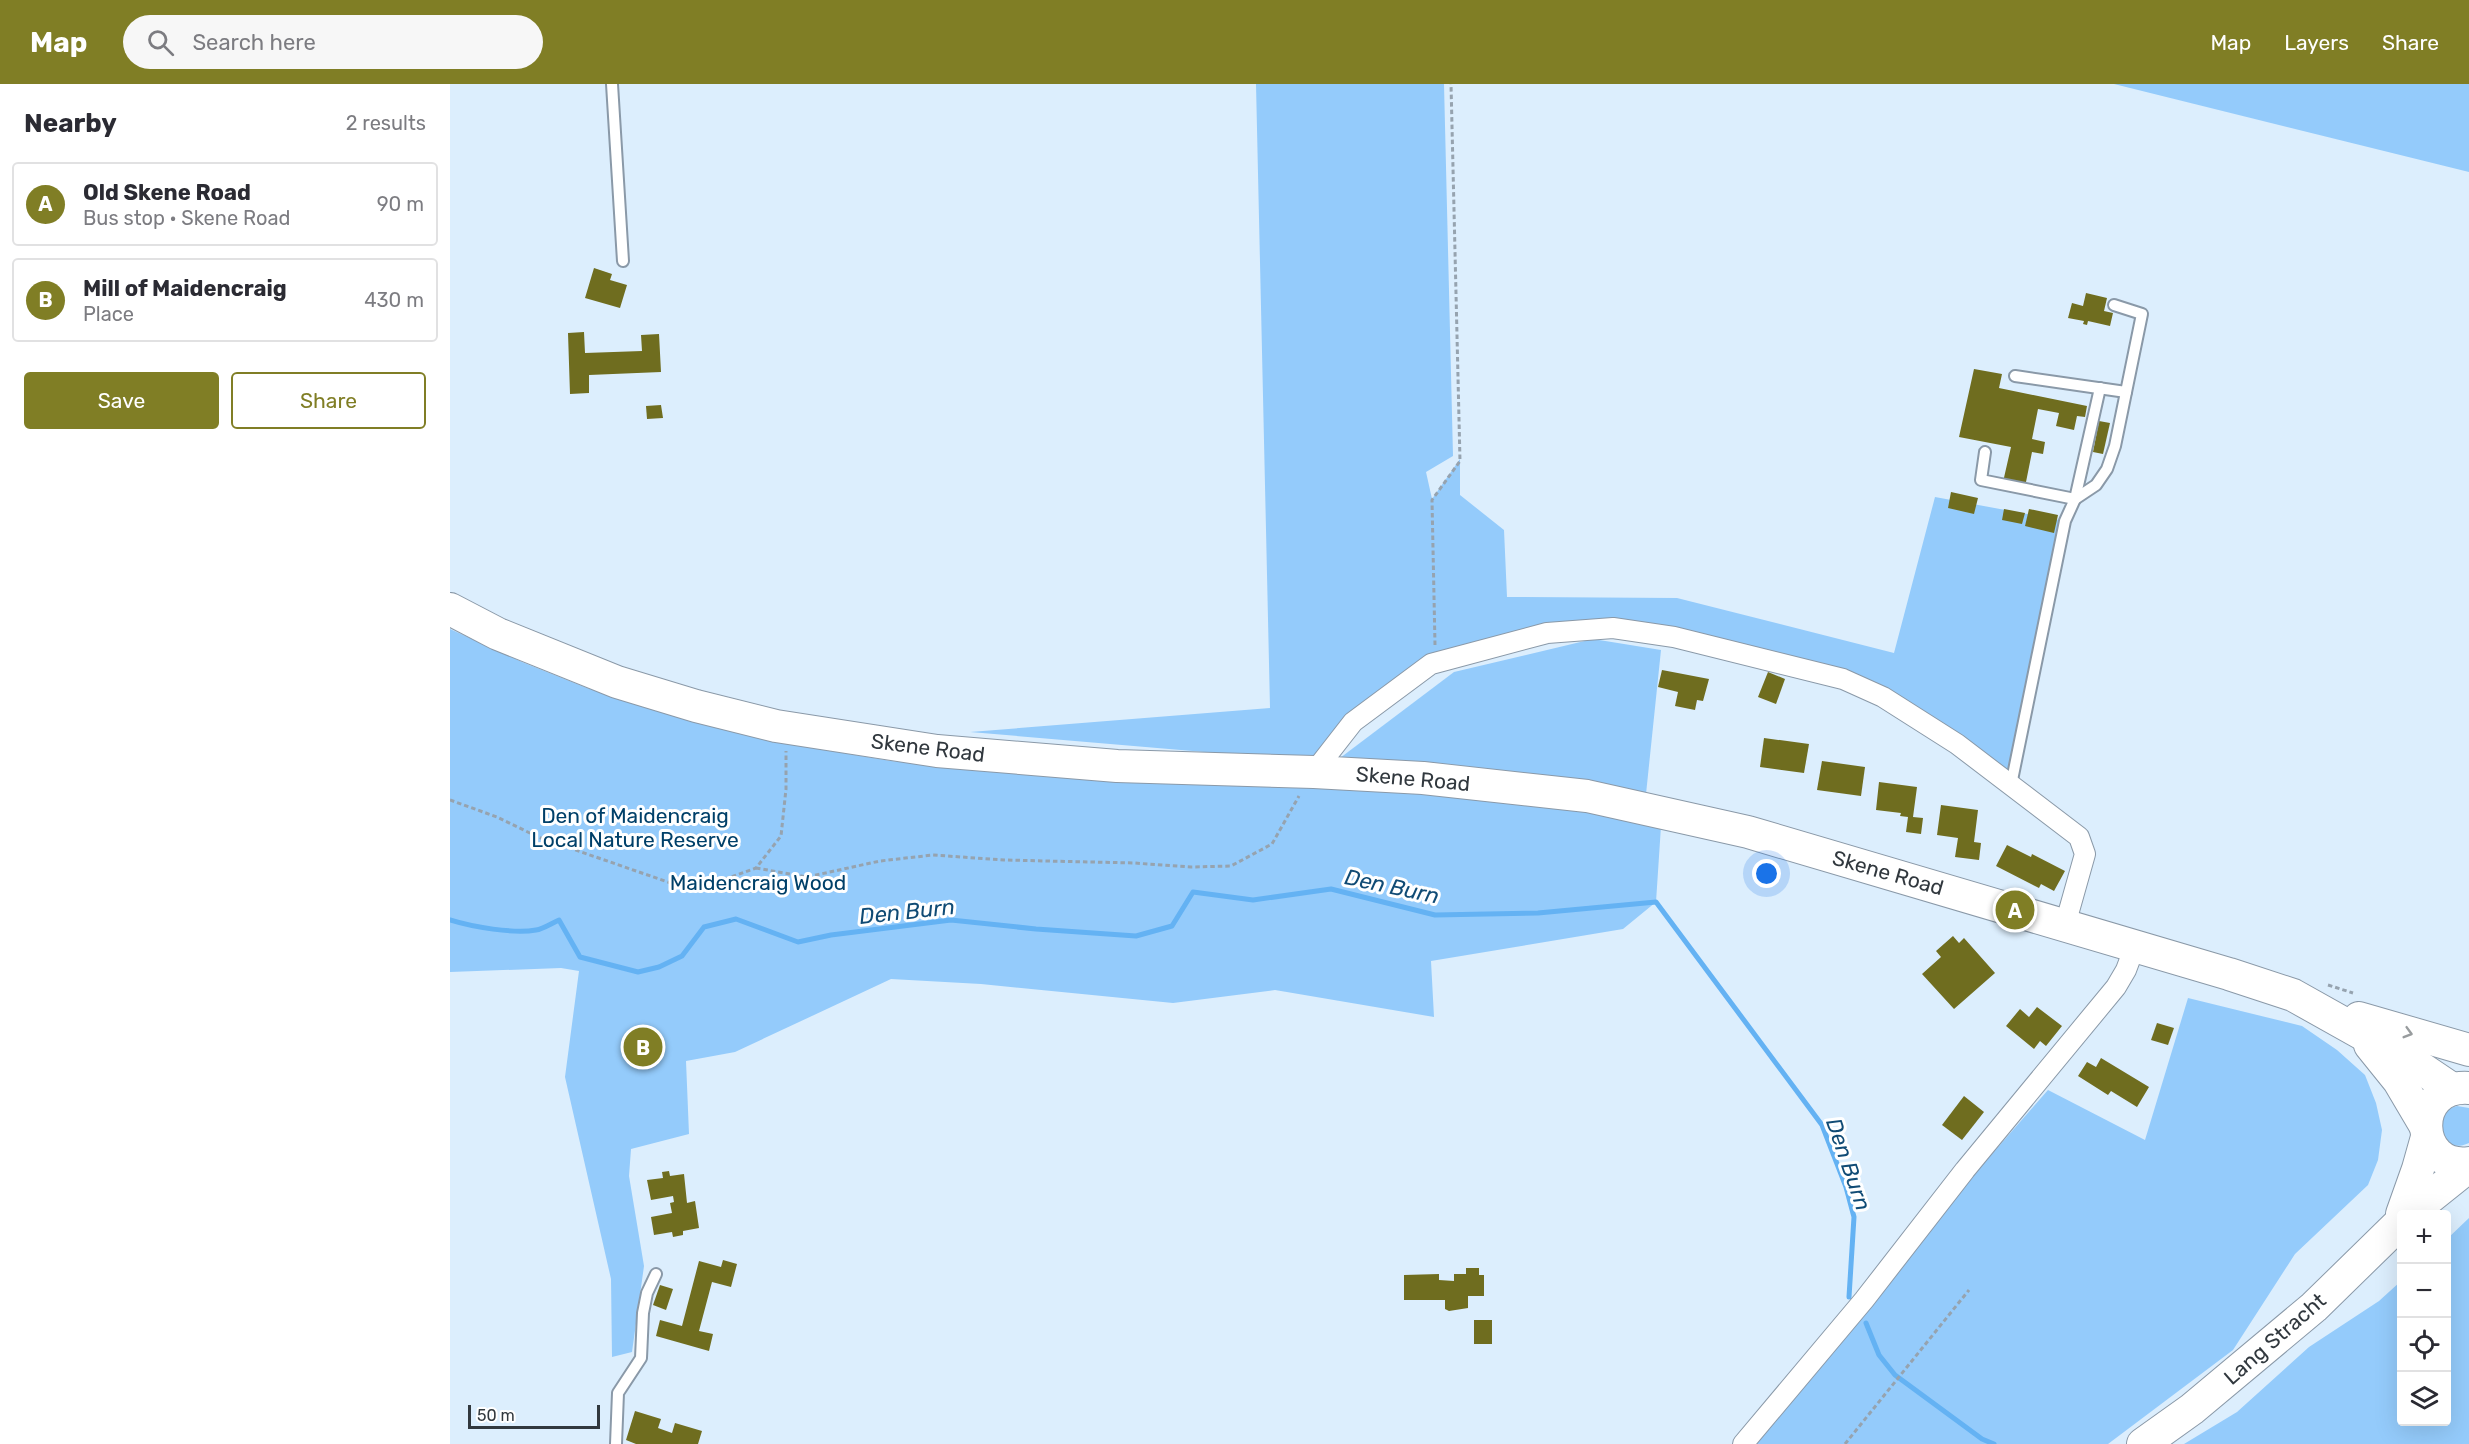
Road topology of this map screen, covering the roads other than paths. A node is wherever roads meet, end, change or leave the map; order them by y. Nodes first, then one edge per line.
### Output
1 (612, 84) edge
2 (623, 261) dead end
3 (2114, 305) dead end
4 (2015, 376) dead end
5 (2100, 388) junction
6 (2127, 392) junction
7 (1985, 452) dead end
8 (2076, 499) junction
9 (450, 609) edge
10 (1307, 784) junction
11 (2011, 785) junction
12 (2065, 925) junction
13 (2134, 946) junction
14 (2293, 995) junction
15 (2361, 1035) junction
16 (2469, 1050) edge
17 (2460, 1089) edge
18 (2426, 1131) junction
19 (2469, 1165) edge
20 (2405, 1210) edge
21 (2412, 1210) edge
22 (2397, 1223) edge
23 (656, 1274) dead end
24 (616, 1444) edge
25 (1743, 1444) edge
26 (2143, 1444) edge

1 - 2 lane
3 - 6 lane
4 - 5 lane
5 - 6 lane
5 - 8 lane
6 - 8 lane
7 - 8 lane
8 - 11 lane
9 - 10 main road, Skene Road
10 - 11 street
10 - 12 main road, Skene Road
11 - 12 street
12 - 13 main road, Skene Road
13 - 14 main road, Skene Road
13 - 25 street
14 - 15 main road, Skene Road
14 -> 16 main road
15 - 17 main road, Skene Road
15 - 18 main road, Skene Road
17 - 18 main road, Lang Stracht
18 - 19 main road, Skene Road
18 - 20 main road, Lang Stracht
19 - 21 main road, Lang Stracht
22 - 26 main road, Lang Stracht
23 - 24 lane

